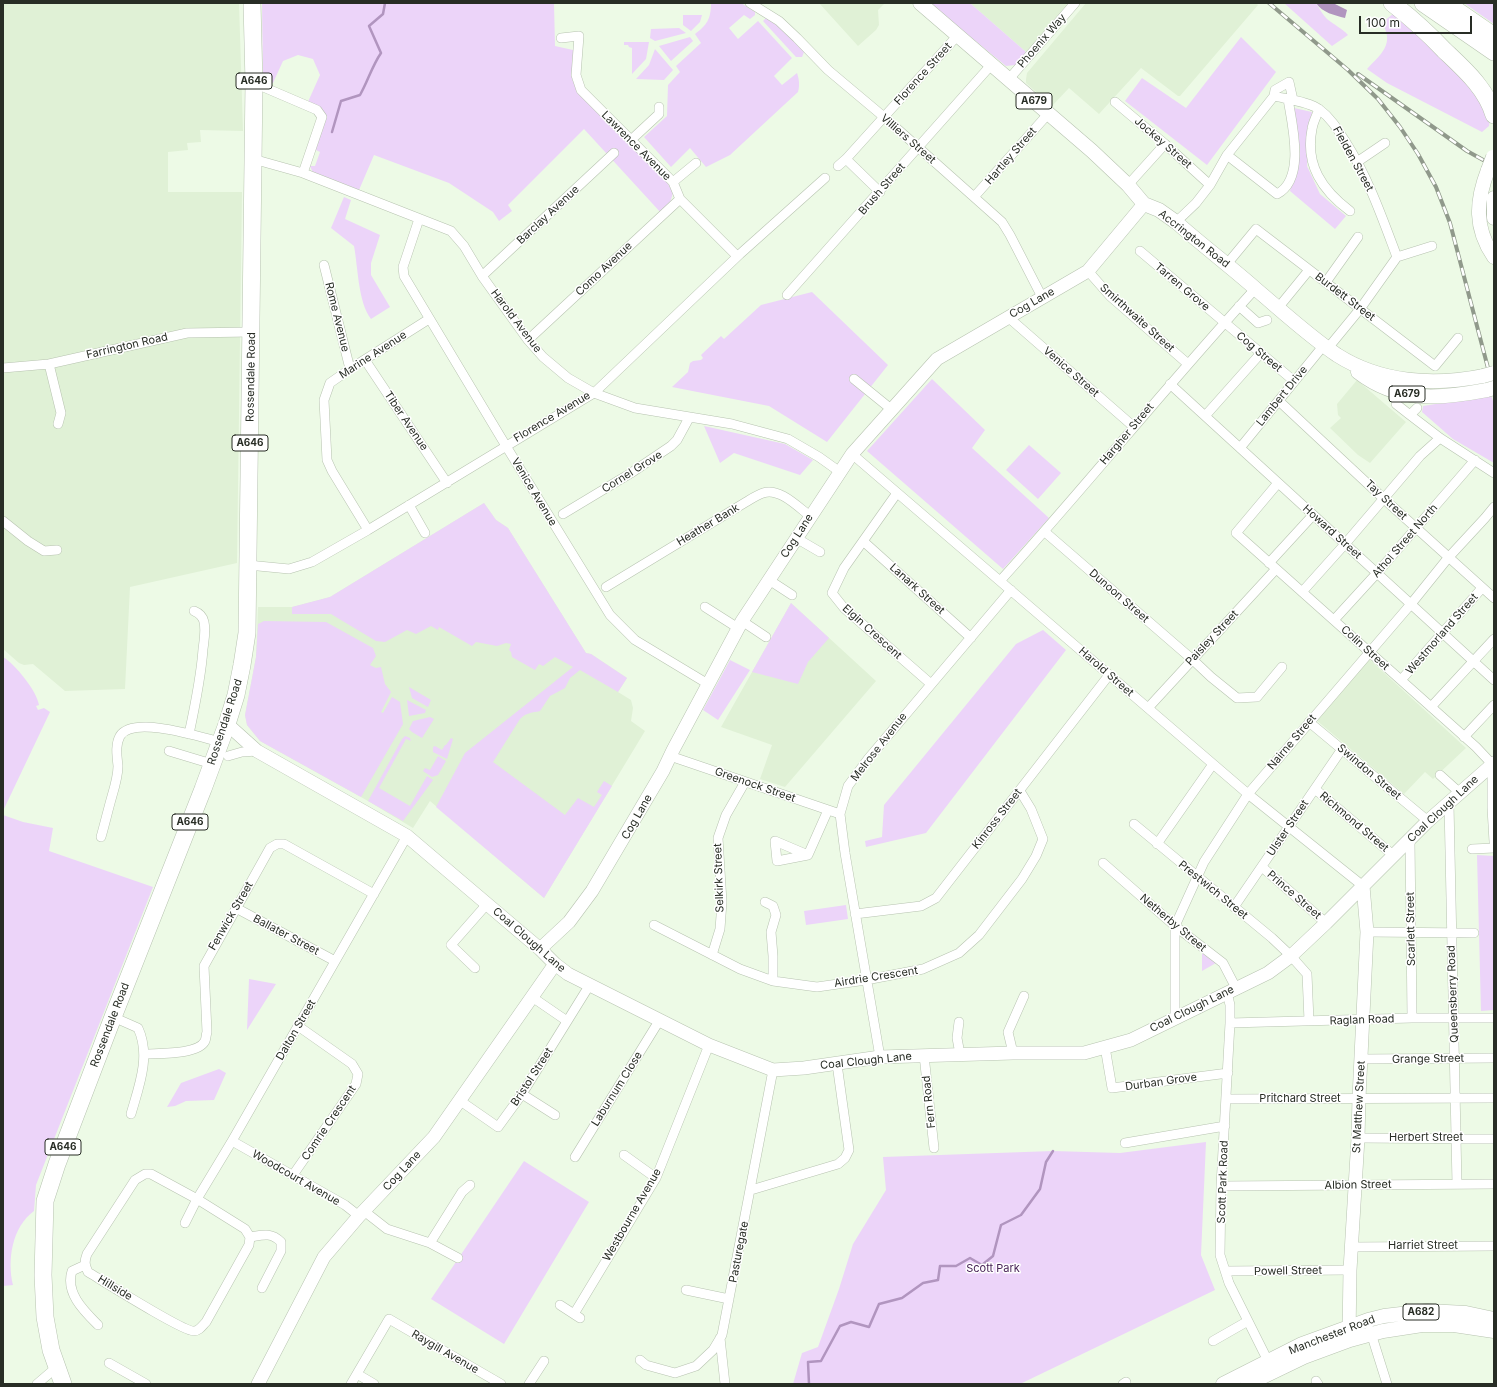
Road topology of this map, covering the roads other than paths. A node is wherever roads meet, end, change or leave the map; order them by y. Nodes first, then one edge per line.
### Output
1 (252, 3) edge
2 (751, 3) edge
3 (920, 3) edge
4 (1075, 3) edge
5 (1392, 3) edge
6 (1423, 3) edge
7 (1446, 3) edge
8 (958, 35) junction
9 (1494, 36) edge
10 (561, 38) dead end
11 (1494, 52) edge
12 (992, 64) junction
13 (1009, 79) junction
14 (254, 83) junction
15 (1274, 96) junction
16 (1290, 100) junction
17 (1115, 102) dead end
18 (659, 107) dead end
19 (1319, 109) junction
20 (1048, 114) junction
21 (1494, 115) edge
22 (884, 117) junction
23 (631, 140) junction
24 (1385, 143) dead end
25 (1165, 144) junction
26 (918, 147) junction
27 (614, 153) dead end
28 (1226, 155) junction
29 (253, 159) junction
30 (846, 159) junction
31 (1492, 160) edge
32 (1357, 162) junction
33 (696, 163) dead end
34 (838, 166) dead end
35 (303, 173) junction
36 (825, 178) dead end
37 (673, 182) junction
38 (1128, 185) junction
39 (1210, 185) junction
40 (880, 192) junction
41 (974, 197) junction
42 (1494, 198) edge
43 (680, 199) junction
44 (1144, 204) junction
45 (1350, 211) dead end
46 (1494, 218) edge
47 (419, 219) junction
48 (1176, 222) junction
49 (1358, 238) dead end
50 (1432, 246) dead end
51 (1140, 252) dead end
52 (738, 256) junction
53 (1397, 257) junction
54 (1494, 257) edge
55 (1227, 264) junction
56 (324, 265) dead end
57 (1309, 270) junction
58 (1088, 271) junction
59 (482, 276) junction
60 (1326, 282) junction
61 (1256, 288) junction
62 (787, 295) dead end
63 (1042, 297) junction
64 (1239, 306) junction
65 (1278, 308) junction
66 (1360, 309) junction
67 (1008, 317) junction
68 (429, 319) junction
69 (1267, 320) dead end
70 (1224, 323) junction
71 (251, 332) junction
72 (1458, 338) dead end
73 (528, 340) junction
74 (1330, 349) junction
75 (1261, 353) junction
76 (365, 360) junction
77 (49, 364) junction
78 (1188, 364) junction
79 (3, 368) edge
80 (350, 369) junction
81 (1488, 375) edge
82 (854, 379) dead end
83 (1294, 382) junction
84 (1170, 384) junction
85 (1491, 389) edge
86 (594, 393) junction
87 (1279, 401) junction
88 (1396, 404) dead end
89 (1417, 408) dead end
90 (891, 410) junction
91 (1410, 415) junction
92 (1205, 416) junction
93 (689, 418) junction
94 (58, 424) dead end
95 (1134, 427) junction
96 (1440, 438) junction
97 (506, 446) junction
98 (1240, 448) junction
99 (852, 454) junction
100 (1474, 460) junction
101 (840, 472) junction
102 (1494, 473) edge
103 (446, 483) junction
104 (1278, 483) junction
105 (897, 493) junction
106 (1384, 499) junction
107 (409, 505) junction
108 (1494, 506) edge
109 (563, 514) dead end
110 (1313, 515) junction
111 (810, 516) junction
112 (3, 521) edge
113 (1416, 528) junction
114 (368, 530) junction
115 (1044, 532) junction
116 (425, 533) dead end
117 (796, 538) junction
118 (863, 541) junction
119 (1345, 544) junction
120 (57, 550) dead end
121 (820, 552) dead end
122 (1448, 558) junction
123 (248, 565) junction
124 (1273, 566) junction
125 (1377, 573) junction
126 (769, 580) junction
127 (1000, 581) junction
128 (606, 587) dead end
129 (1482, 588) junction
130 (1011, 590) junction
131 (1302, 592) junction
132 (792, 595) dead end
133 (1494, 598) edge
134 (1411, 604) junction
135 (705, 607) dead end
136 (194, 610) dead end
137 (1334, 620) junction
138 (740, 624) junction
139 (1443, 633) junction
140 (766, 637) dead end
141 (971, 638) junction
142 (1494, 639) edge
143 (1370, 652) junction
144 (1193, 660) junction
145 (1473, 661) junction
146 (1282, 667) dead end
147 (1109, 675) junction
148 (1401, 680) junction
149 (1494, 680) edge
150 (708, 684) junction
151 (931, 684) junction
152 (1494, 705) edge
153 (1431, 707) junction
154 (1148, 708) junction
155 (1309, 722) junction
156 (227, 724) junction
157 (189, 734) junction
158 (1464, 737) junction
159 (224, 749) junction
160 (1342, 749) junction
161 (169, 751) dead end
162 (257, 751) junction
163 (670, 756) junction
164 (1493, 763) edge
165 (212, 764) junction
166 (1213, 764) junction
167 (1440, 775) dead end
168 (744, 782) junction
169 (1315, 789) junction
170 (1020, 790) junction
171 (1460, 793) junction
172 (1248, 794) junction
173 (1449, 804) junction
174 (1493, 808) edge
175 (828, 810) junction
176 (840, 814) junction
177 (1428, 821) junction
178 (1134, 824) dead end
179 (1289, 827) junction
180 (407, 836) junction
181 (101, 837) dead end
182 (1410, 840) junction
183 (1494, 842) edge
184 (1157, 844) junction
185 (1494, 848) edge
186 (1472, 849) dead end
187 (808, 854) dead end
188 (1393, 855) junction
189 (1103, 863) dead end
190 (1262, 867) junction
191 (1196, 877) junction
192 (1363, 886) junction
193 (374, 894) junction
194 (765, 902) dead end
195 (487, 904) junction
196 (1234, 907) junction
197 (236, 908) junction
198 (855, 914) junction
199 (1326, 923) junction
200 (654, 925) dead end
201 (1175, 926) junction
202 (1367, 932) junction
203 (1411, 932) junction
204 (1451, 933) junction
205 (1474, 933) dead end
206 (540, 949) junction
207 (712, 955) junction
208 (1291, 956) junction
209 (335, 961) junction
210 (555, 964) junction
211 (475, 968) dead end
212 (866, 980) junction
213 (773, 981) junction
214 (589, 986) junction
215 (1232, 990) junction
216 (1024, 996) dead end
217 (532, 997) junction
218 (113, 1017) junction
219 (1175, 1018) junction
220 (1412, 1018) junction
221 (1453, 1018) junction
222 (1494, 1018) edge
223 (1364, 1020) junction
224 (567, 1021) junction
225 (659, 1021) junction
226 (1309, 1021) junction
227 (959, 1022) dead end
228 (1230, 1023) junction
229 (298, 1026) junction
230 (709, 1045) junction
231 (1105, 1047) junction
232 (1013, 1053) junction
233 (144, 1054) junction
234 (960, 1054) junction
235 (924, 1055) junction
236 (880, 1057) junction
237 (1454, 1058) junction
238 (1494, 1058) edge
239 (1362, 1060) junction
240 (837, 1064) junction
241 (773, 1070) junction
242 (1228, 1073) junction
243 (522, 1094) junction
244 (1359, 1098) junction
245 (1455, 1098) junction
246 (1494, 1098) edge
247 (1227, 1099) junction
248 (459, 1100) junction
249 (131, 1114) dead end
250 (555, 1115) dead end
251 (1225, 1126) junction
252 (1358, 1138) junction
253 (1456, 1138) junction
254 (1494, 1139) edge
255 (232, 1141) junction
256 (1126, 1143) dead end
257 (934, 1148) dead end
258 (624, 1155) dead end
259 (575, 1157) dead end
260 (293, 1176) junction
261 (656, 1178) junction
262 (1457, 1184) junction
263 (1494, 1184) edge
264 (470, 1185) dead end
265 (1355, 1185) junction
266 (1221, 1186) junction
267 (751, 1190) junction
268 (197, 1199) junction
269 (361, 1214) junction
270 (185, 1223) dead end
271 (250, 1237) junction
272 (430, 1243) junction
273 (1494, 1246) edge
274 (1351, 1247) junction
275 (458, 1258) dead end
276 (85, 1265) junction
277 (1350, 1270) junction
278 (1225, 1271) junction
279 (262, 1288) dead end
280 (686, 1290) dead end
281 (729, 1299) junction
282 (560, 1305) dead end
283 (1494, 1319) edge
284 (1368, 1320) junction
285 (1248, 1321) junction
286 (98, 1325) dead end
287 (1494, 1331) edge
288 (1349, 1334) junction
289 (1371, 1334) junction
290 (720, 1338) junction
291 (1213, 1340) dead end
292 (640, 1360) dead end
293 (544, 1361) dead end
294 (109, 1363) dead end
295 (58, 1366) junction
296 (1271, 1366) junction
297 (357, 1374) junction
298 (37, 1384) edge
299 (64, 1384) edge
300 (146, 1384) edge
301 (258, 1384) edge
302 (351, 1384) edge
303 (374, 1384) edge
304 (501, 1384) edge
305 (529, 1384) edge
306 (725, 1384) edge
307 (1223, 1384) edge
308 (1248, 1384) edge
309 (1387, 1384) edge

1 - 14 highway, Rossendale Road / A646
2 - 22 street, Villiers Street
3 - 8 main road, Accrington Road / A679
4 - 13 street, Phoenix Way
5 - 21 highway
6 - 11 highway
7 - 9 highway
8 - 12 main road, Accrington Road / A679
8 - 22 street, Florence Street
10 - 23 street, Lawrence Avenue
12 - 13 main road, Accrington Road / A679
12 - 26 street, Brush Street
13 - 20 main road, Accrington Road / A679
14 - 29 highway, Rossendale Road / A646
14 - 35 street
15 - 16 street, Fielden Street
15 - 16 street
15 - 28 street
16 - 19 street, Fielden Street
16 - 28 street
17 - 25 street, Jockey Street
18 - 23 street
19 - 32 street, Fielden Street
19 - 45 street
20 - 38 main road, Accrington Road / A679
20 - 41 street, Hartley Street
22 - 26 street, Villiers Street
22 - 30 street, Florence Street
23 - 37 street, Lawrence Avenue
24 - 32 street
25 - 38 street
25 - 39 street, Jockey Street
26 - 40 street, Brush Street
26 - 41 street, Villiers Street
27 - 59 street, Barclay Avenue
28 - 39 street
29 - 35 street, Harold Avenue
29 - 71 highway, Rossendale Road / A646
30 - 34 street, Florence Street
30 - 40 street
31 - 54 main road
32 - 53 street, Fielden Street
33 - 37 street
35 - 47 street, Harold Avenue
36 - 52 street, Florence Avenue
37 - 43 street, Lawrence Avenue
38 - 44 main road, Accrington Road / A679
39 - 48 street
40 - 62 street, Brush Street
41 - 63 street, Villiers Street
42 - 46 main road
43 - 52 street, Lawrence Avenue
43 - 73 street, Como Avenue
44 - 48 main road, Accrington Road / A679
44 - 58 street, Cog Lane
47 - 59 street, Harold Avenue
47 - 68 street, Venice Avenue
48 - 55 main road, Accrington Road / A679
49 - 60 street
50 - 53 street
51 - 70 street, Tarren Grove
52 - 86 street, Florence Avenue
53 - 66 street, Lambert Drive
55 - 57 street, Burdett Street
55 - 61 main road, Accrington Road / A679
56 - 80 street, Rome Avenue
57 - 60 street, Burdett Street
57 - 65 street
58 - 63 street, Cog Lane
58 - 78 street, Smirthwaite Street
59 - 73 street, Harold Avenue
60 - 66 street, Burdett Street
61 - 64 street, Hargher Street
61 - 65 main road, Accrington Road / A679
63 - 67 street, Cog Lane
64 - 69 street
64 - 70 street, Hargher Street
65 - 74 main road, Accrington Road / A679
66 - 72 street, Burdett Street
66 - 74 street, Lambert Drive
67 - 90 street, Cog Lane
67 - 95 street, Venice Street
68 - 76 street, Marine Avenue
68 - 97 street, Venice Avenue
70 - 75 street, Cog Street
70 - 78 street, Hargher Street
71 - 77 street, Farrington Road
71 - 123 highway, Rossendale Road / A646
73 - 86 street, Harold Avenue
74 - 81 main road, Accrington Road / A679
74 - 83 street, Lambert Drive
74 - 85 main road, A679
75 - 83 street, Cog Street
75 - 92 street
76 - 80 street, Marine Avenue
76 - 103 street, Tiber Avenue
77 - 79 street, Farrington Road
77 - 94 street
78 - 84 street, Hargher Street
80 - 114 street, Marine Avenue
82 - 90 street
83 - 87 street, Lambert Drive
84 - 92 street, Howard Street
84 - 95 street, Hargher Street
86 - 93 street, Harold Avenue
86 - 97 street, Florence Avenue
87 - 98 street, Lambert Drive
87 - 106 street, Tay Street
88 - 91 street
89 - 91 street
90 - 99 street, Cog Lane
91 - 96 street
92 - 98 street, Howard Street
93 - 101 street, Harold Avenue
93 - 109 street, Cornel Grove
95 - 115 street, Hargher Street
96 - 100 street
96 - 106 street
97 - 103 street, Florence Avenue
97 - 150 street, Venice Avenue
98 - 104 street, Howard Street
99 - 101 street, Cog Lane
99 - 105 street, Harold Street
100 - 102 street
100 - 113 street, Athol Street North
101 - 111 street, Cog Lane
103 - 107 street, Florence Avenue
104 - 110 street, Howard Street
104 - 124 street, Colin Street
105 - 118 street, Elgin Crescent
105 - 127 street, Harold Street
106 - 113 street, Tay Street
106 - 119 street
107 - 114 street, Florence Avenue
107 - 116 street
108 - 122 street, Nairne Street
110 - 119 street, Howard Street
110 - 124 street, Paisley Street
111 - 117 street, Cog Lane
111 - 128 street, Heather Bank
112 - 120 street
113 - 122 street, Tay Street
113 - 125 street, Athol Street North
114 - 123 street, Florence Avenue
115 - 127 street, Hargher Street
115 - 144 street, Dunoon Street
117 - 121 street
117 - 126 street, Cog Lane
118 - 141 street, Lanark Street
118 - 151 street, Elgin Crescent
119 - 125 street, Howard Street
119 - 131 street
122 - 129 street, Tay Street
122 - 134 street, Nairne Street
123 - 156 highway, Rossendale Road / A646
124 - 131 street, Colin Street
124 - 144 street, Paisley Street
125 - 134 street, Howard Street
125 - 137 street, Athol Street North
126 - 132 street
126 - 138 street, Cog Lane
127 - 130 street, Harold Street
129 - 133 street, Tay Street
129 - 139 street, Westmorland Street
130 - 141 street, Melrose Avenue
130 - 147 street, Harold Street
131 - 137 street, Colin Street
134 - 139 street, Howard Street
134 - 143 street, Nairne Street
135 - 138 street
136 - 157 street
137 - 143 street, Colin Street
138 - 140 street
138 - 150 street, Cog Lane
139 - 145 street, Howard Street
139 - 148 street, Westmorland Street
141 - 151 street, Melrose Avenue
142 - 145 street
143 - 148 street, Colin Street
143 - 155 street, Nairne Street
144 - 146 street, Dunoon Street
144 - 154 street, Paisley Street
145 - 149 street, Howard Street
145 - 153 street
147 - 154 street, Harold Street
147 - 170 street, Kinross Street
148 - 153 street, Colin Street
150 - 163 street, Cog Lane
151 - 176 street, Melrose Avenue
152 - 158 street
153 - 158 street, Colin Street
154 - 166 street, Harold Street
155 - 160 street, Swindon Street
155 - 172 street, Nairne Street
156 - 159 highway, Rossendale Road / A646
156 - 162 street, Coal Clough Lane
157 - 159 street
157 - 181 street
158 - 164 street, Colin Street
159 - 162 street
159 - 165 highway, Rossendale Road / A646
160 - 169 street, Ulster Street
160 - 177 street, Swindon Street
161 - 165 street
162 - 180 street, Coal Clough Lane
163 - 168 street, Greenock Street
163 - 206 street, Cog Lane
164 - 171 street, Coal Clough Lane
164 - 174 street
165 - 218 highway, Rossendale Road / A646
166 - 172 street, Harold Street
166 - 184 street
167 - 171 street
168 - 175 street, Greenock Street
168 - 207 street, Selkirk Street
169 - 179 street, Ulster Street
169 - 188 street, Richmond Street
170 - 198 street, Kinross Street
170 - 212 street, Airdrie Crescent
171 - 173 street, Coal Clough Lane
172 - 179 street, Harold Street
172 - 191 street, Nairne Street
173 - 177 street, Coal Clough Lane
173 - 204 street, Queensberry Road
174 - 183 street
175 - 176 street, Greenock Street
175 - 187 street
176 - 198 street, Melrose Avenue
177 - 182 street, Coal Clough Lane
178 - 184 street, Prestwich Street
179 - 190 street, Ulster Street
179 - 192 street, Harold Street
180 - 193 street, Dalton Street
180 - 195 street, Coal Clough Lane
182 - 188 street, Coal Clough Lane
182 - 203 street, Scarlett Street
184 - 191 street, Prestwich Street
185 - 186 street
188 - 192 street, Coal Clough Lane
189 - 201 street, Netherby Street
190 - 196 street, Ulster Street
190 - 199 street, Prince Street
191 - 196 street, Prestwich Street
191 - 201 street, Nairne Street
192 - 199 street, Coal Clough Lane
192 - 202 street, St Matthew Street
193 - 197 street, Fenwick Street
193 - 209 street, Dalton Street
194 - 213 street
195 - 206 street, Coal Clough Lane
195 - 211 street
196 - 208 street, Prestwich Street
197 - 209 street, Ballater Street
197 - 233 street, Fenwick Street
198 - 212 street, Melrose Avenue
199 - 208 street, Coal Clough Lane
200 - 207 street, Airdrie Crescent
201 - 215 street, Netherby Street
201 - 219 street, Nairne Street
202 - 203 street
202 - 223 street, St Matthew Street
203 - 204 street
203 - 220 street, Scarlett Street
204 - 205 street
204 - 221 street, Queensberry Road
206 - 210 street, Coal Clough Lane
207 - 213 street, Airdrie Crescent
208 - 215 street, Coal Clough Lane
208 - 226 street, Prestwich Street
209 - 229 street, Dalton Street
210 - 214 street, Coal Clough Lane
210 - 217 street, Cog Lane
212 - 213 street, Airdrie Crescent
212 - 236 street, Melrose Avenue
214 - 224 street, Bristol Street
214 - 225 street, Coal Clough Lane
215 - 219 street, Coal Clough Lane
215 - 228 street, Scott Park Road
216 - 232 street
217 - 224 street
217 - 248 street, Cog Lane
218 - 233 street
218 - 295 highway, Rossendale Road / A646
219 - 231 street, Coal Clough Lane
220 - 221 street, Raglan Road
220 - 223 street, Raglan Road
221 - 222 street, Raglan Road
221 - 237 street, Queensberry Road
223 - 226 street, Raglan Road
223 - 239 street, St Matthew Street
224 - 243 street, Bristol Street
225 - 230 street, Coal Clough Lane
225 - 259 street, Laburnum Close
226 - 228 street, Raglan Road
227 - 234 street
228 - 242 street, Scott Park Road
229 - 255 street, Dalton Street
229 - 260 street, Comrie Crescent
230 - 241 street, Coal Clough Lane
230 - 261 street, Westbourne Avenue
231 - 232 street, Coal Clough Lane
231 - 242 street, Durban Grove
232 - 234 street, Coal Clough Lane
233 - 249 street
234 - 235 street, Coal Clough Lane
235 - 236 street, Coal Clough Lane
235 - 257 street, Fern Road
236 - 240 street, Coal Clough Lane
237 - 238 street, Grange Street
237 - 239 street, Grange Street
237 - 245 street, Queensberry Road
239 - 244 street, St Matthew Street
240 - 241 street, Coal Clough Lane
240 - 267 street
241 - 267 street, Pasturegate
242 - 247 street, Scott Park Road
243 - 248 street, Bristol Street
243 - 250 street
244 - 245 street, Pritchard Street
244 - 247 street, Pritchard Street
244 - 252 street, St Matthew Street
245 - 246 street, Pritchard Street
245 - 253 street, Queensberry Road
247 - 251 street, Scott Park Road
248 - 269 street, Cog Lane
251 - 256 street
251 - 266 street, Scott Park Road
252 - 253 street, Herbert Street
252 - 265 street, St Matthew Street
253 - 254 street, Herbert Street
253 - 262 street, Queensberry Road
255 - 260 street, Woodcourt Avenue
255 - 268 street, Dalton Street
258 - 261 street
260 - 269 street, Woodcourt Avenue
261 - 282 street, Westbourne Avenue
262 - 263 street, Albion Street
262 - 265 street, Albion Street
264 - 272 street
265 - 266 street, Albion Street
265 - 274 street, St Matthew Street
266 - 278 street, Scott Park Road
267 - 281 street, Pasturegate
268 - 270 street, Dalton Street
268 - 271 street
268 - 276 street
269 - 272 street, Woodcourt Avenue
269 - 301 street, Cog Lane
271 - 276 street, Hillside
271 - 279 street
272 - 275 street, Woodcourt Avenue
273 - 274 street, Harriet Street
274 - 277 street, St Matthew Street
276 - 286 street
277 - 278 street, Powell Street
277 - 288 street, St Matthew Street
278 - 285 street, Scott Park Road
280 - 281 street
281 - 290 street, Pasturegate
283 - 284 main road, Manchester Road / A682
284 - 288 main road, Manchester Road / A682
284 - 289 street
285 - 291 street
285 - 296 street, Scott Park Road
287 - 289 main road, Manchester Road / A682
288 - 289 main road, Manchester Road / A682
288 - 296 main road, Manchester Road / A682
289 - 309 street
290 - 292 street, Pasturegate
290 - 306 street
293 - 305 street
294 - 300 street
295 - 298 street
295 - 299 highway, Rossendale Road / A646
296 - 307 main road, Manchester Road / A682
296 - 308 main road, Manchester Road / A682
297 - 302 street
297 - 303 street
297 - 304 street, Raygill Avenue

